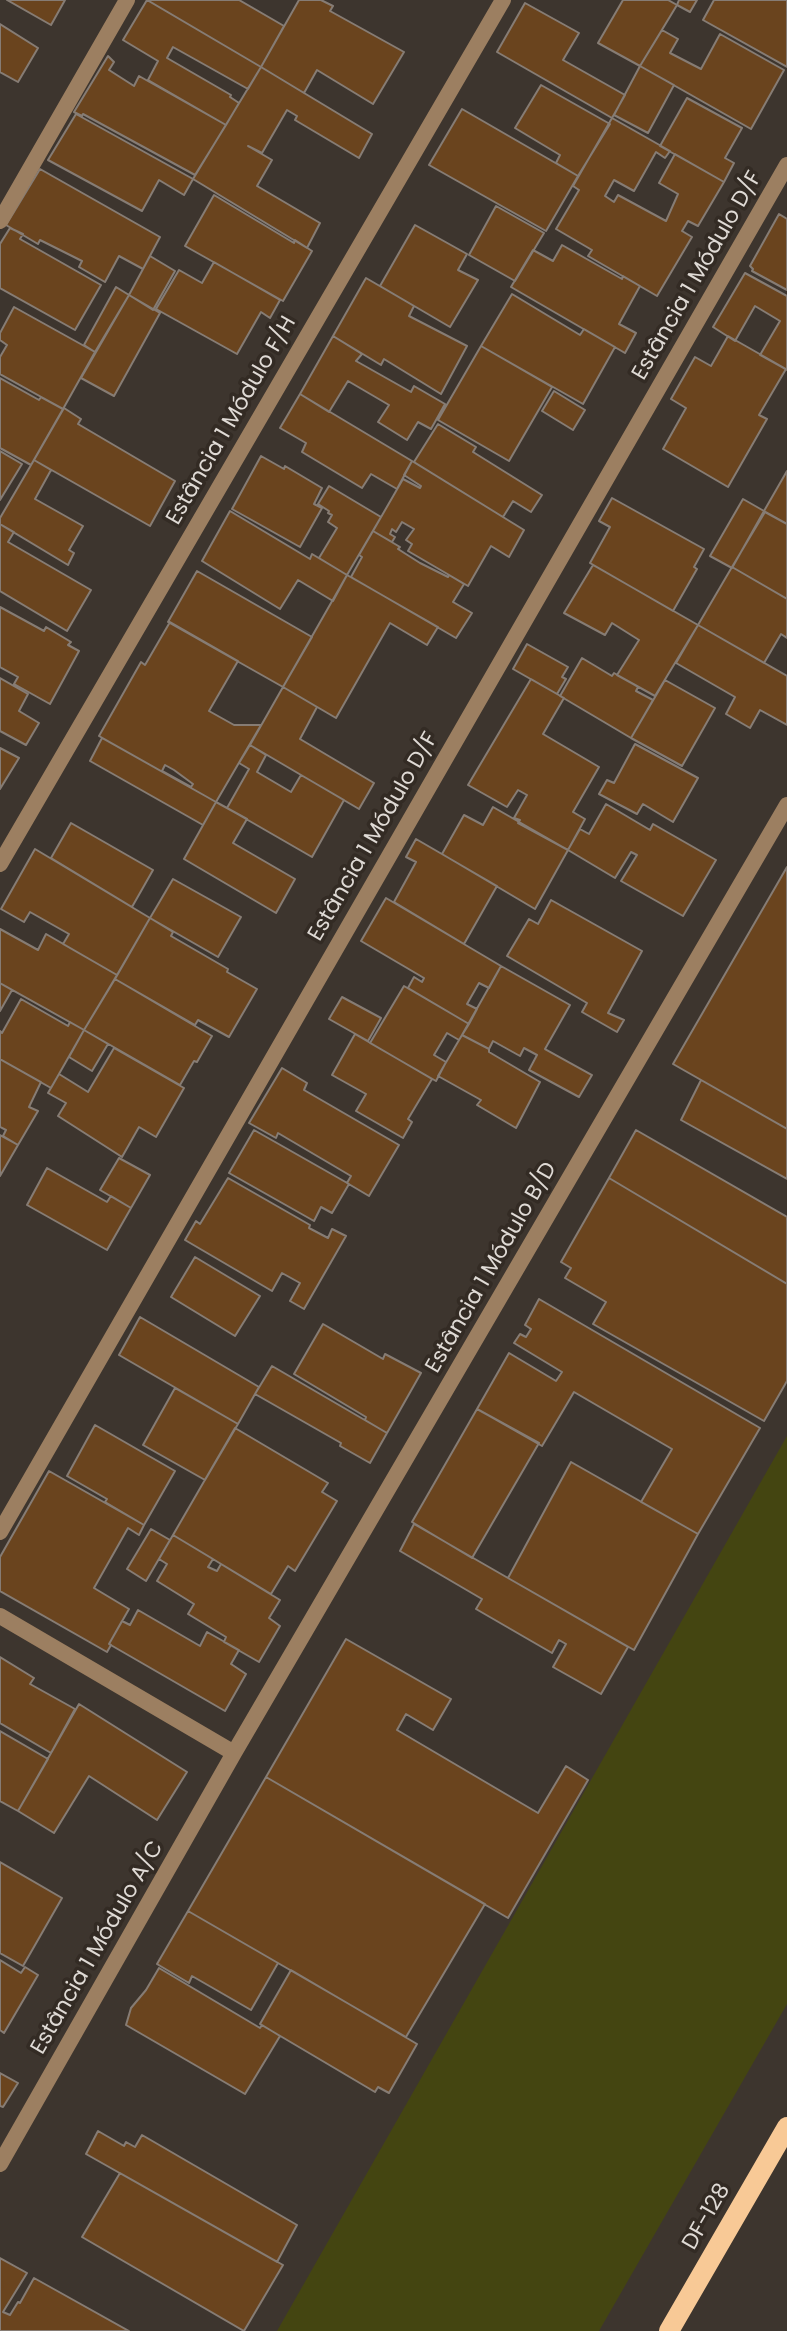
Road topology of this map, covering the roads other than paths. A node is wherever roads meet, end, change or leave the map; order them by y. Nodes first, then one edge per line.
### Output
1 (127, 0) edge
2 (503, 0) edge
3 (787, 165) edge
4 (0, 221) edge
5 (787, 805) edge
6 (0, 864) edge
7 (0, 1532) edge
8 (0, 1616) edge
9 (234, 1753) junction
10 (787, 2127) edge
11 (0, 2164) edge
12 (669, 2331) edge

1 - 4 street
2 - 6 street, Estância 1 Módulo F/H
3 - 7 street, Estância 1 Módulo D/F
5 - 9 street, Estância 1 Módulo B/D
8 - 9 street
9 - 11 street, Estância 1 Módulo A/C
10 - 12 main road, DF-128 / DF-128

